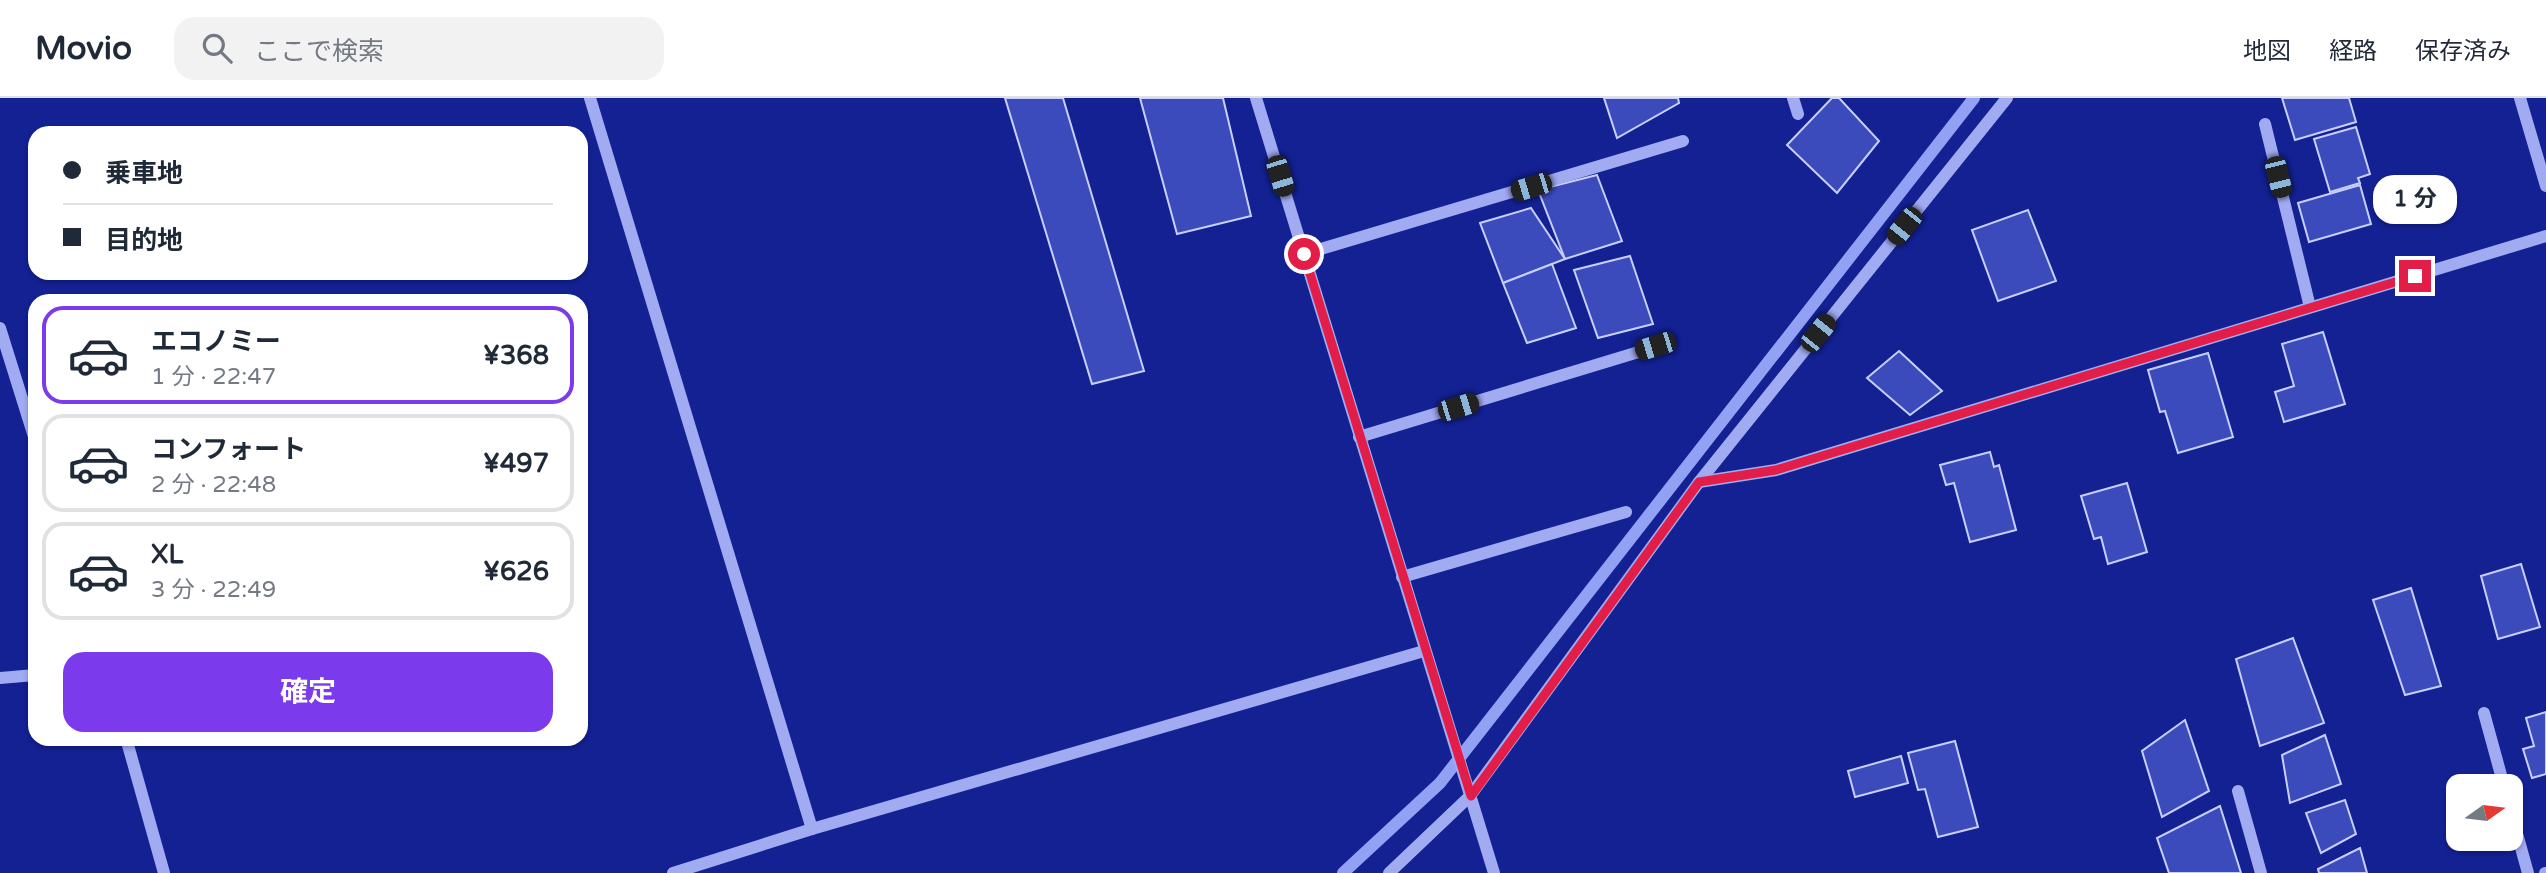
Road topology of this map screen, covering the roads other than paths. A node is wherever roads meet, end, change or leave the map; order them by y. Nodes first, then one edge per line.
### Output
1 (590, 98) edge
2 (1256, 98) edge
3 (1793, 98) edge
4 (2007, 98) edge
5 (2520, 98) edge
6 (1798, 114) dead end
7 (2264, 124) dead end
8 (1683, 141) dead end
9 (2546, 186) edge
10 (2546, 236) edge
11 (1304, 254) junction
12 (2310, 307) junction
13 (0, 328) edge
14 (1655, 346) dead end
15 (28, 418) edge
16 (1359, 437) junction
17 (1699, 482) junction
18 (1626, 512) dead end
19 (1402, 577) junction
20 (1424, 651) junction
21 (28, 676) edge
22 (0, 678) edge
23 (2484, 713) dead end
24 (128, 746) edge
25 (2501, 774) edge
26 (2238, 791) dead end
27 (1471, 796) junction
28 (812, 829) junction
29 (2522, 851) edge
30 (164, 873) edge
31 (673, 873) edge
32 (1389, 873) edge
33 (1494, 873) edge
34 (2261, 873) edge
35 (2528, 873) edge

1 - 28 street
2 - 11 street
3 - 6 street
4 - 17 street
5 - 9 street
7 - 12 street
8 - 11 street
10 - 12 street
11 - 16 street
12 - 17 street
13 - 15 street
14 - 16 street
16 - 19 street
17 - 27 street
18 - 19 street
19 - 20 street
20 - 27 street
20 - 28 street
21 - 22 street
23 - 25 street
24 - 30 street
26 - 34 street
27 - 32 street
27 - 33 street
28 - 31 street
29 - 35 street

